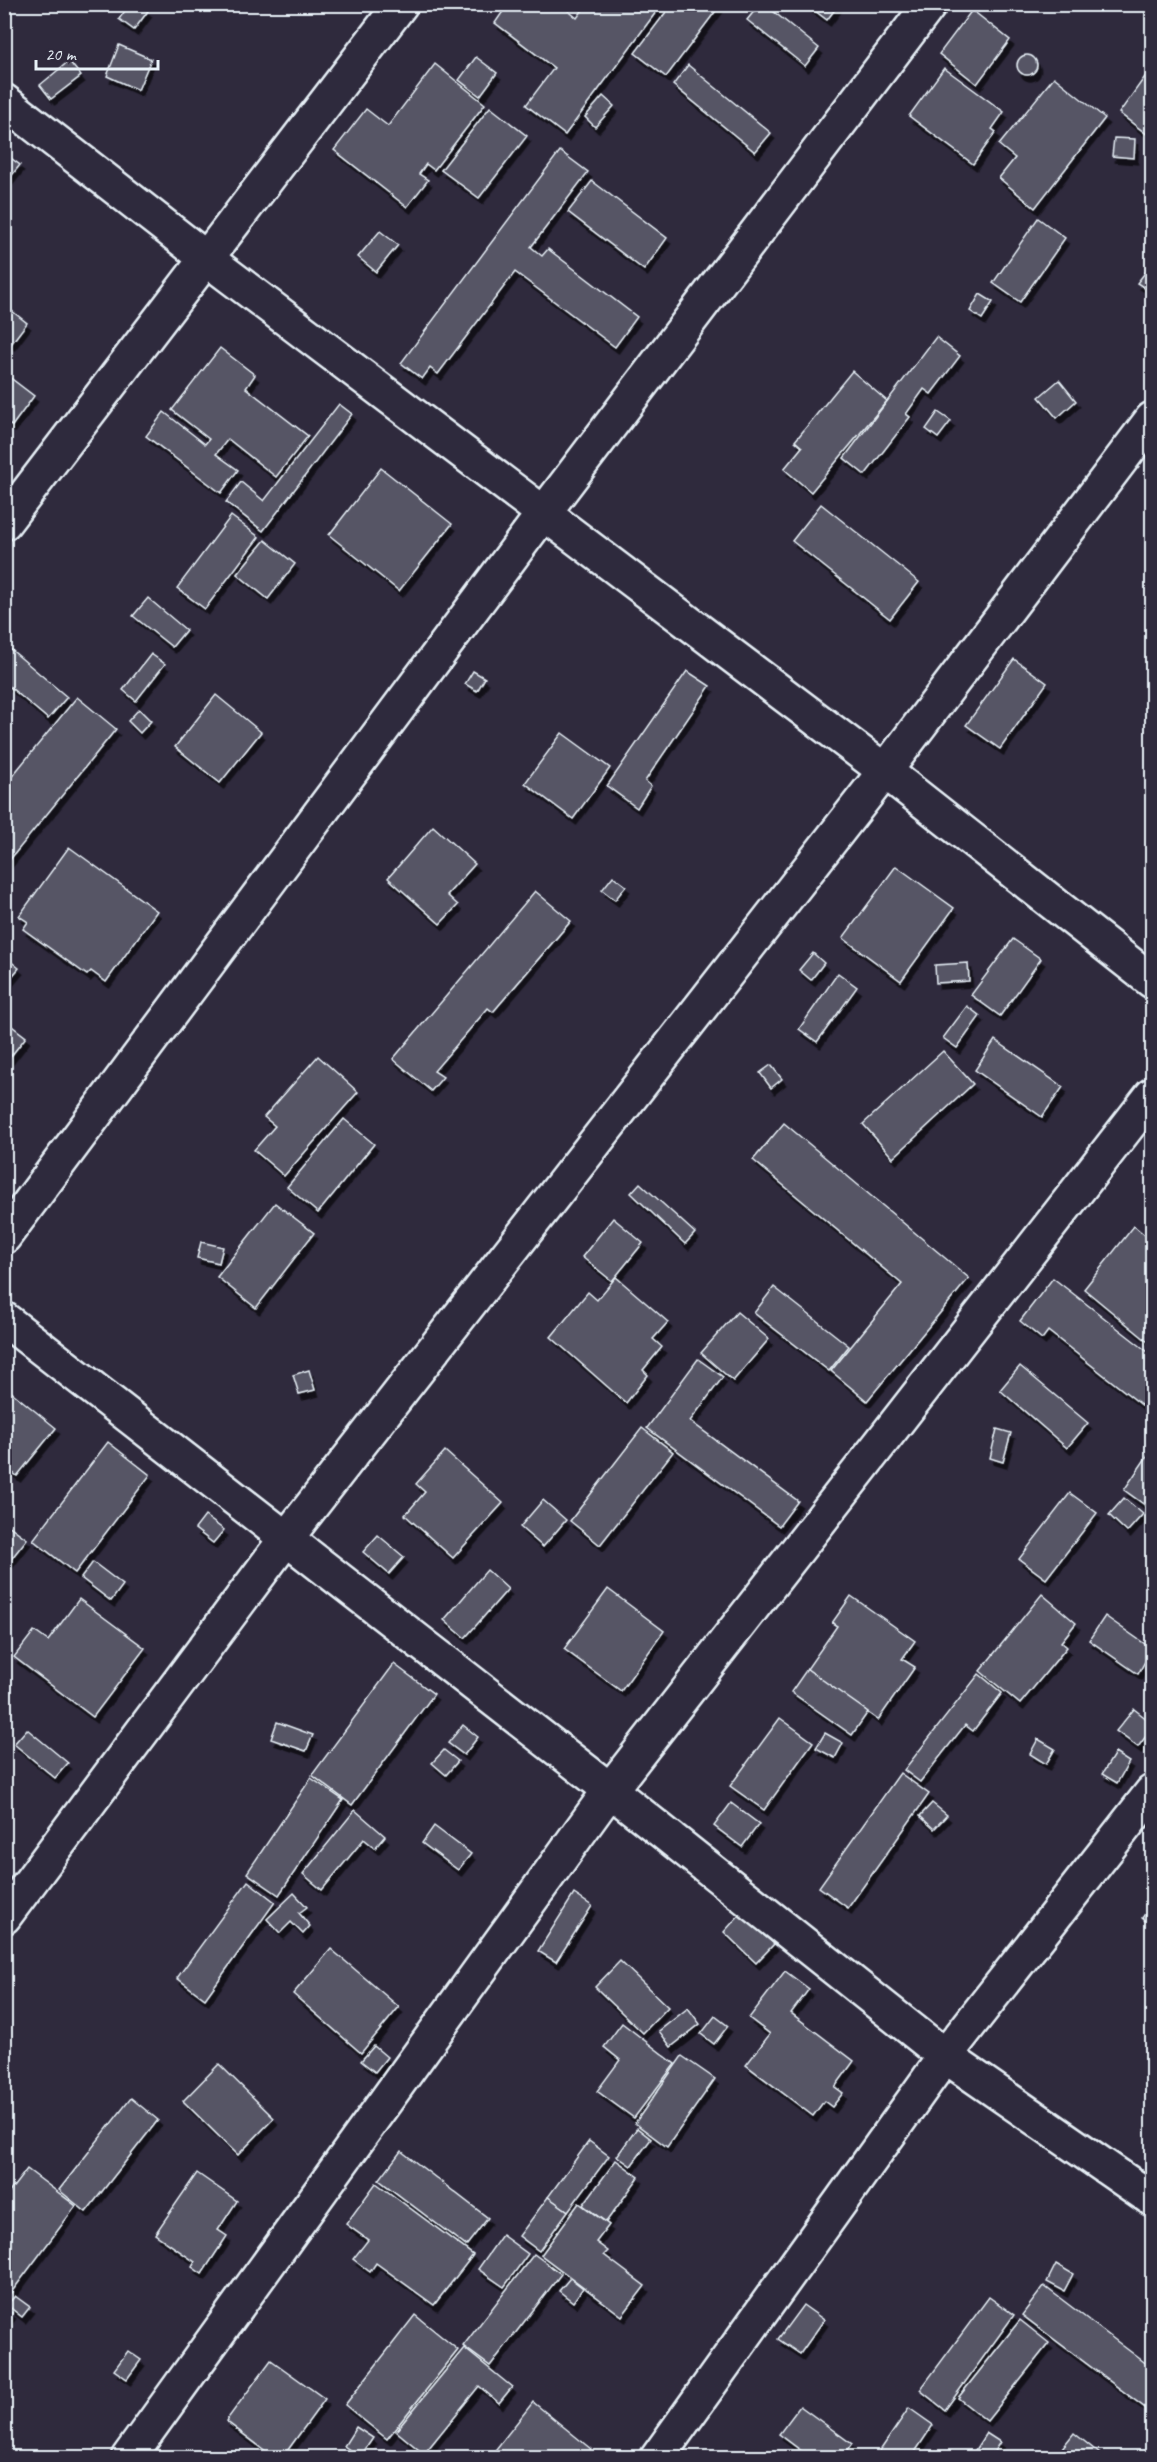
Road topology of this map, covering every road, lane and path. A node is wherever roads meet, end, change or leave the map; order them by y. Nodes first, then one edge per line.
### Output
1 (401, 4) edge
2 (930, 4) edge
3 (4, 101) edge
4 (207, 259) junction
5 (1152, 419) edge
6 (543, 514) junction
7 (4, 523) edge
8 (885, 771) junction
9 (1152, 981) edge
10 (1152, 1095) edge
11 (4, 1237) edge
12 (4, 1319) edge
13 (285, 1540) junction
14 (609, 1790) junction
15 (1152, 1792) edge
16 (4, 1917) edge
17 (945, 2056) junction
18 (1152, 2199) edge
19 (128, 2457) edge
20 (657, 2457) edge

1 - 4 street
2 - 6 street
3 - 4 street
4 - 6 street
4 - 7 street
5 - 8 street
6 - 8 street
6 - 11 street
8 - 9 street
8 - 13 street
10 - 14 street
12 - 13 street
13 - 14 street
13 - 16 street
14 - 17 street
14 - 19 street
15 - 17 street
17 - 18 street
17 - 20 street

